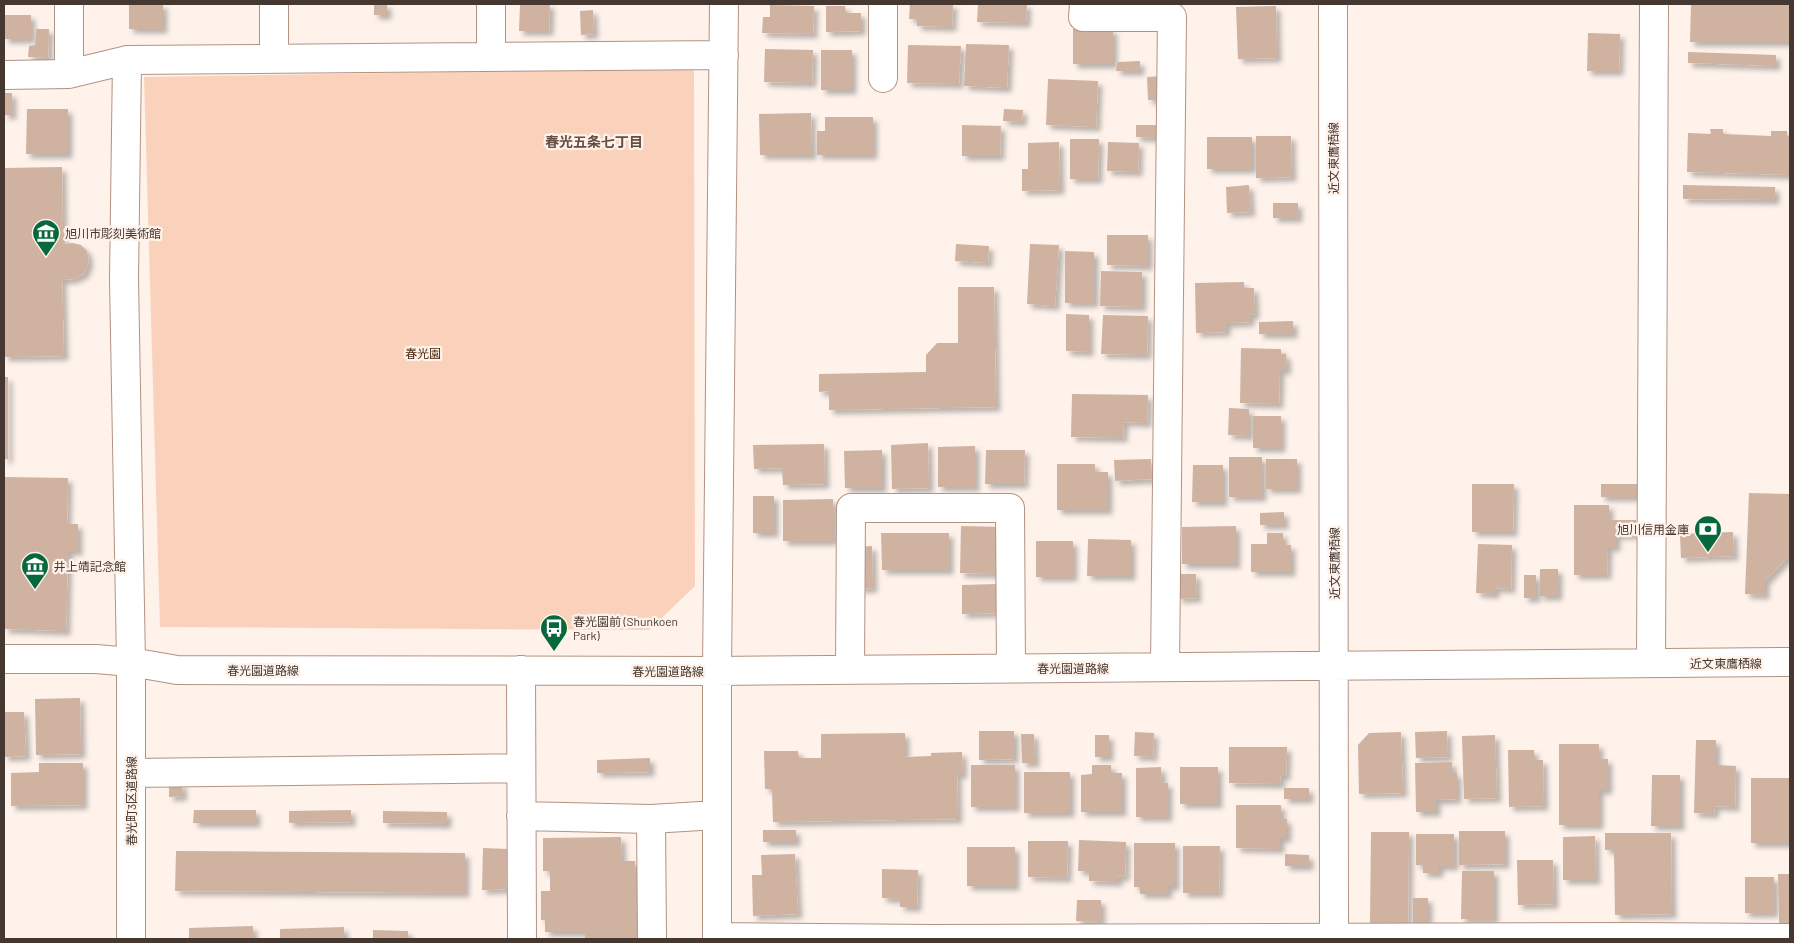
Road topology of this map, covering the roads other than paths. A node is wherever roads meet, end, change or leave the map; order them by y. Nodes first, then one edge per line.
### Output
1 (68, 4) edge
2 (274, 4) edge
3 (491, 4) edge
4 (724, 4) edge
5 (883, 4) edge
6 (1084, 4) edge
7 (1333, 4) edge
8 (1654, 4) edge
9 (724, 55) junction
10 (490, 57) junction
11 (274, 59) junction
12 (127, 60) junction
13 (69, 74) junction
14 (4, 75) edge
15 (883, 78) dead end
16 (4, 659) edge
17 (131, 662) junction
18 (1790, 662) edge
19 (1651, 663) junction
20 (1334, 666) junction
21 (1165, 667) junction
22 (1011, 668) junction
23 (521, 670) junction
24 (850, 670) junction
25 (717, 671) junction
26 (521, 768) junction
27 (131, 773) junction
28 (717, 815) junction
29 (521, 816) junction
30 (651, 819) junction
31 (717, 938) edge
32 (1444, 938) edge
33 (1633, 938) edge
34 (1790, 938) edge
35 (131, 939) edge
36 (522, 939) edge
37 (652, 939) edge
38 (932, 939) edge
39 (1128, 939) edge
40 (1334, 939) edge

1 - 13 street
2 - 11 street
3 - 10 street
4 - 9 street
5 - 15 street
6 - 21 street
7 - 20 street, 近文東鷹栖線
8 - 19 street
9 - 10 street
9 - 25 street
10 - 11 street
11 - 12 street
12 - 13 street
12 - 17 street, 春光町3区道路線
13 - 14 street
16 - 17 street, 春光園道路線
17 - 23 street, 春光園道路線
17 - 27 street, 春光町3区道路線
18 - 19 street, 近文東鷹栖線
19 - 20 street, 近文東鷹栖線
20 - 21 street, 春光園道路線
20 - 40 street
21 - 22 street, 春光園道路線
22 - 24 street, 春光園道路線
22 - 24 street
23 - 25 street, 春光園道路線
23 - 26 street
24 - 25 street, 春光園道路線
25 - 28 street
26 - 27 street
26 - 29 street
27 - 35 street, 春光町3区道路線
28 - 30 street
28 - 31 street
29 - 30 street
29 - 36 street
30 - 37 street
31 - 38 street
32 - 33 street
32 - 40 street
33 - 34 street
38 - 39 street
39 - 40 street

